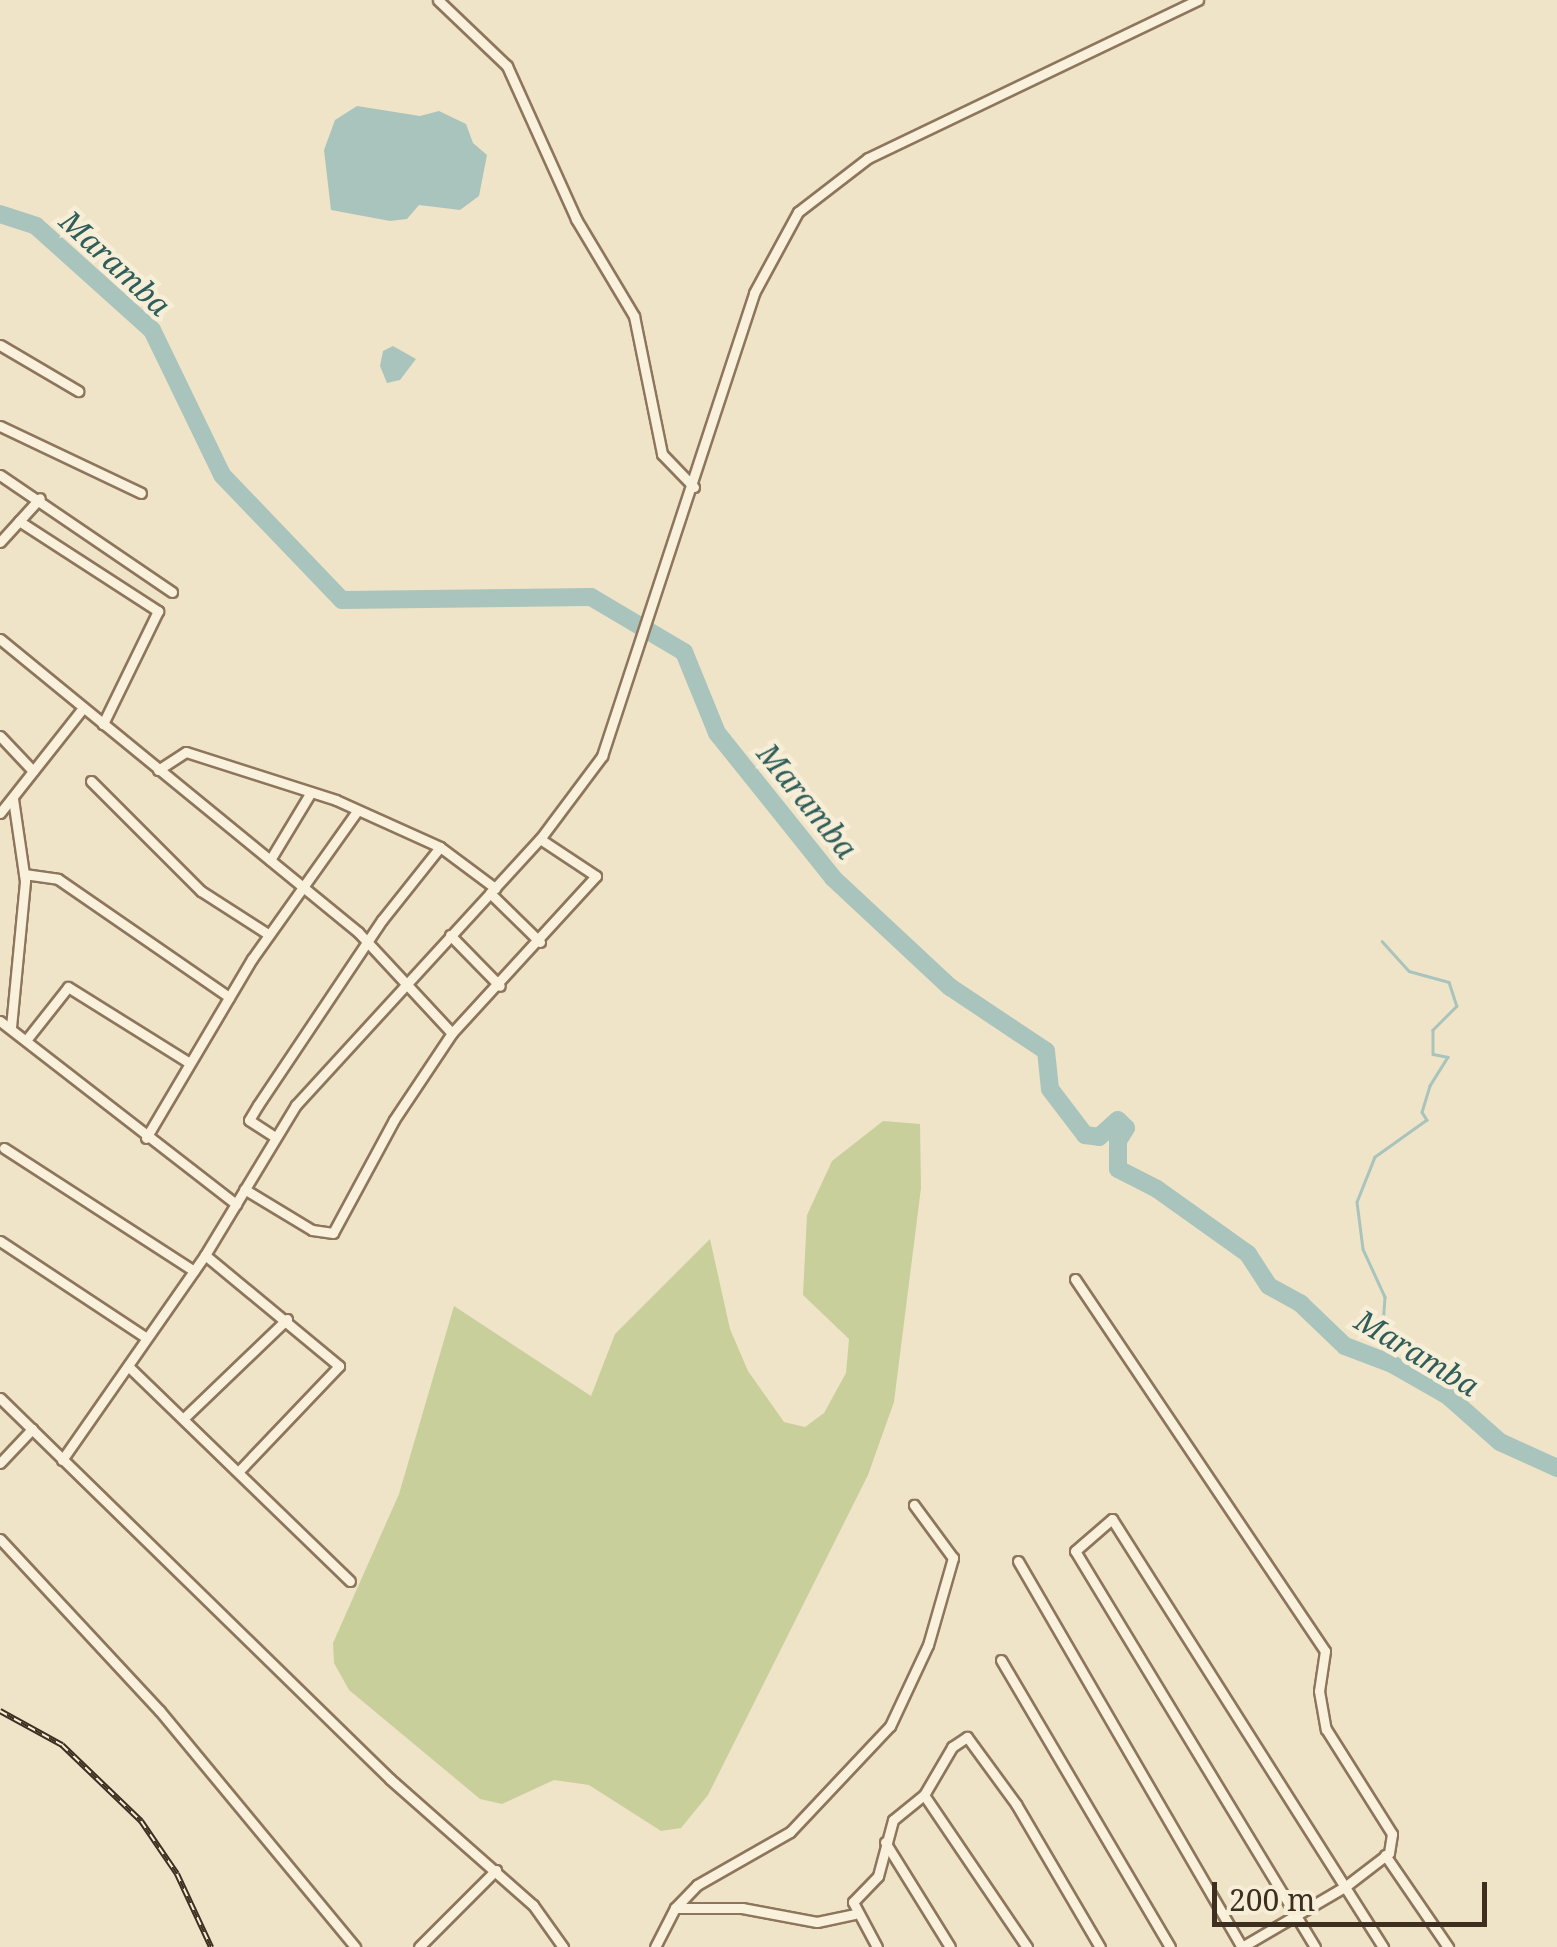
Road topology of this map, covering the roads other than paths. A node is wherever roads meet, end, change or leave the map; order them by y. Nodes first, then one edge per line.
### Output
1 (438, 0) edge
2 (1198, 0) edge
3 (0, 345) edge
4 (78, 391) dead end
5 (0, 426) edge
6 (0, 475) edge
7 (694, 487) junction
8 (141, 492) dead end
9 (40, 498) junction
10 (19, 521) junction
11 (0, 542) edge
12 (172, 592) dead end
13 (0, 639) edge
14 (83, 708) junction
15 (103, 724) junction
16 (0, 736) edge
17 (158, 770) junction
18 (33, 771) junction
19 (92, 781) dead end
20 (311, 792) junction
21 (13, 799) junction
22 (357, 811) junction
23 (0, 813) edge
24 (540, 839) junction
25 (440, 847) junction
26 (270, 860) junction
27 (24, 874) junction
28 (302, 886) junction
29 (492, 890) junction
30 (268, 934) junction
31 (450, 934) junction
32 (368, 942) junction
33 (540, 942) junction
34 (406, 982) junction
35 (500, 986) junction
36 (229, 997) junction
37 (0, 1021) edge
38 (11, 1027) junction
39 (452, 1033) junction
40 (28, 1038) junction
41 (188, 1062) junction
42 (274, 1137) junction
43 (146, 1138) junction
44 (4, 1148) dead end
45 (244, 1189) junction
46 (236, 1204) junction
47 (0, 1241) edge
48 (205, 1255) junction
49 (194, 1270) junction
50 (1074, 1279) dead end
51 (287, 1319) junction
52 (145, 1337) junction
53 (128, 1366) junction
54 (0, 1398) edge
55 (186, 1416) junction
56 (32, 1429) junction
57 (62, 1460) junction
58 (0, 1463) edge
59 (239, 1471) junction
60 (914, 1505) dead end
61 (0, 1539) edge
62 (1018, 1561) dead end
63 (350, 1581) dead end
64 (1000, 1660) dead end
65 (924, 1795) junction
66 (885, 1842) junction
67 (1385, 1856) junction
68 (496, 1870) junction
69 (1346, 1886) junction
70 (675, 1908) junction
71 (854, 1914) junction
72 (1296, 1914) junction
73 (355, 1947) edge
74 (419, 1947) edge
75 (564, 1947) edge
76 (655, 1947) edge
77 (877, 1947) edge
78 (950, 1947) edge
79 (1027, 1947) edge
80 (1100, 1947) edge
81 (1170, 1947) edge
82 (1242, 1947) edge
83 (1315, 1947) edge
84 (1382, 1947) edge
85 (1448, 1947) edge

1 - 7 street
2 - 7 street
3 - 4 street
5 - 8 street
6 - 9 street
7 - 24 street
9 - 10 street
9 - 12 street
10 - 11 street
10 - 15 street
13 - 14 street
14 - 15 street
14 - 18 street
15 - 17 street
16 - 18 street
17 - 20 street
17 - 26 street
18 - 21 street
19 - 30 street
20 - 22 street
20 - 26 street
21 - 23 street
21 - 27 street
22 - 25 street
22 - 28 street
24 - 29 street
24 - 33 street
25 - 29 street
25 - 32 street
26 - 28 street
27 - 36 street
27 - 38 street
28 - 30 street
28 - 32 street
29 - 31 street
29 - 33 street
30 - 36 street
31 - 34 street
31 - 35 street
32 - 34 street
32 - 42 street
33 - 35 street
34 - 39 street
34 - 42 street
35 - 39 street
36 - 41 street
37 - 38 street
38 - 40 street
39 - 45 street
40 - 41 street
40 - 43 street
41 - 43 street
42 - 45 street
43 - 46 street
44 - 49 street
45 - 46 street
46 - 48 street
47 - 52 street
48 - 49 street
48 - 51 street
49 - 52 street
50 - 67 street
51 - 55 street
51 - 59 street
52 - 53 street
53 - 55 street
53 - 57 street
54 - 56 street
55 - 59 street
56 - 57 street
56 - 58 street
57 - 68 street
59 - 63 street
60 - 70 street
61 - 73 street
62 - 82 street
64 - 81 street
65 - 66 street
65 - 79 street
65 - 80 street
66 - 71 street
66 - 78 street
67 - 69 street
67 - 85 street
68 - 74 street
68 - 75 street
69 - 72 street
69 - 72 street
69 - 84 street
70 - 71 street
70 - 76 street
71 - 77 street
72 - 82 street
72 - 83 street

